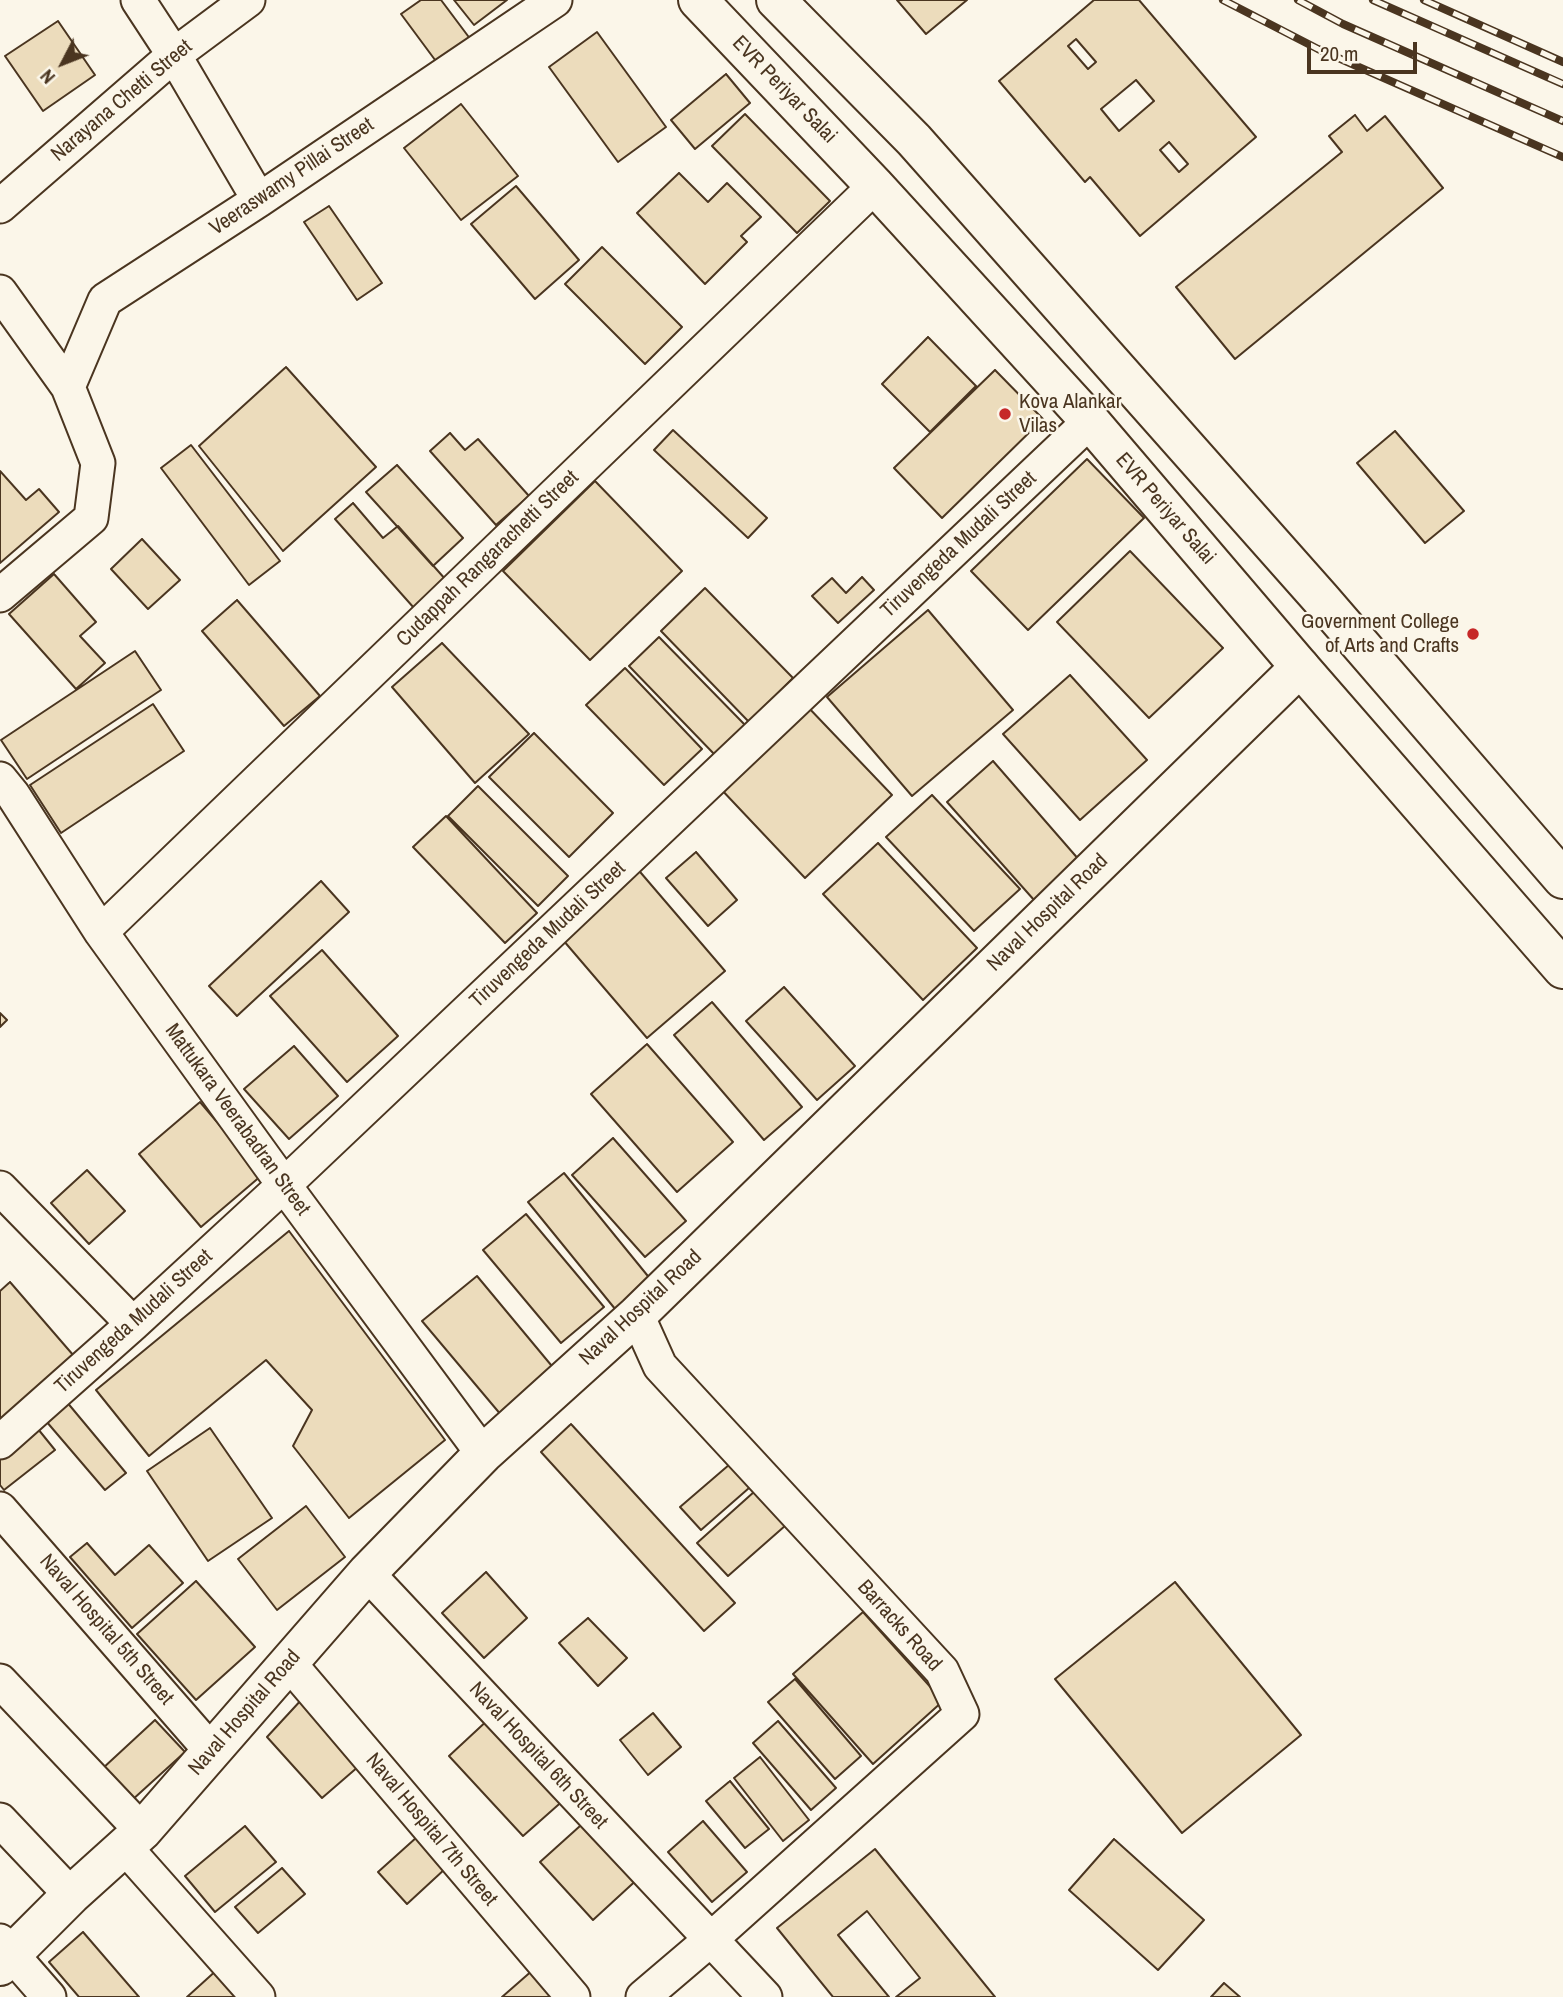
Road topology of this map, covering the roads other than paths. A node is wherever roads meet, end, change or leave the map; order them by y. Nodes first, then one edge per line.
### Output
1 (138, 0) edge
2 (248, 0) edge
3 (555, 0) edge
4 (698, 0) edge
5 (776, 0) edge
6 (174, 55) junction
7 (875, 186) junction
8 (259, 200) junction
9 (0, 206) edge
10 (0, 292) edge
11 (68, 387) junction
12 (1090, 421) junction
13 (0, 595) edge
14 (1300, 667) junction
15 (4, 794) edge
16 (1563, 879) edge
17 (101, 932) junction
18 (1563, 969) edge
19 (284, 1185) junction
20 (0, 1188) edge
21 (637, 1315) junction
22 (132, 1324) junction
23 (0, 1442) edge
24 (483, 1454) junction
25 (0, 1509) edge
26 (367, 1573) junction
27 (289, 1663) junction
28 (0, 1681) edge
29 (212, 1752) junction
30 (0, 1820) edge
31 (133, 1838) junction
32 (71, 1895) junction
33 (710, 1940) junction
34 (4, 1954) edge
35 (49, 1997) edge
36 (258, 1997) edge
37 (573, 1997) edge
38 (643, 1997) edge
39 (765, 1997) edge

1 - 6 street
2 - 6 street, Narayana Chetti Street
3 - 8 street, Veeraswamy Pillai Street
4 - 7 main road, EVR Periyar Salai
5 - 16 main road
6 - 8 street
6 - 9 street, Narayana Chetti Street
7 - 12 main road, EVR Periyar Salai
7 - 17 street, Cudappah Rangarachetti Street
8 - 11 street, Veeraswamy Pillai Street
10 - 11 street
11 - 13 street
12 - 14 main road, EVR Periyar Salai
12 - 19 street, Tiruvengeda Mudali Street
14 - 18 main road, EVR Periyar Salai
14 - 21 main road, Naval Hospital Road
15 - 17 street, Mattukara Veerabadran Street
17 - 19 street, Mattukara Veerabadran Street
19 - 22 street, Tiruvengeda Mudali Street
19 - 24 street, Mattukara Veerabadran Street
20 - 22 street
21 - 24 main road, Naval Hospital Road
21 - 33 street, Barracks Road
22 - 23 street, Tiruvengeda Mudali Street
24 - 26 main road, Naval Hospital Road
25 - 29 street, Naval Hospital 5th Street
26 - 27 main road, Naval Hospital Road
26 - 33 street, Naval Hospital 6th Street
27 - 29 main road, Naval Hospital Road
27 - 37 street, Naval Hospital 7th Street
28 - 31 street
29 - 31 main road, Naval Hospital Road
30 - 32 street
31 - 32 main road, Naval Hospital Road
31 - 36 street
32 - 34 main road, Naval Hospital Road
33 - 38 street, Barracks Road
33 - 39 street, Naval Hospital 6th Street
34 - 35 street

